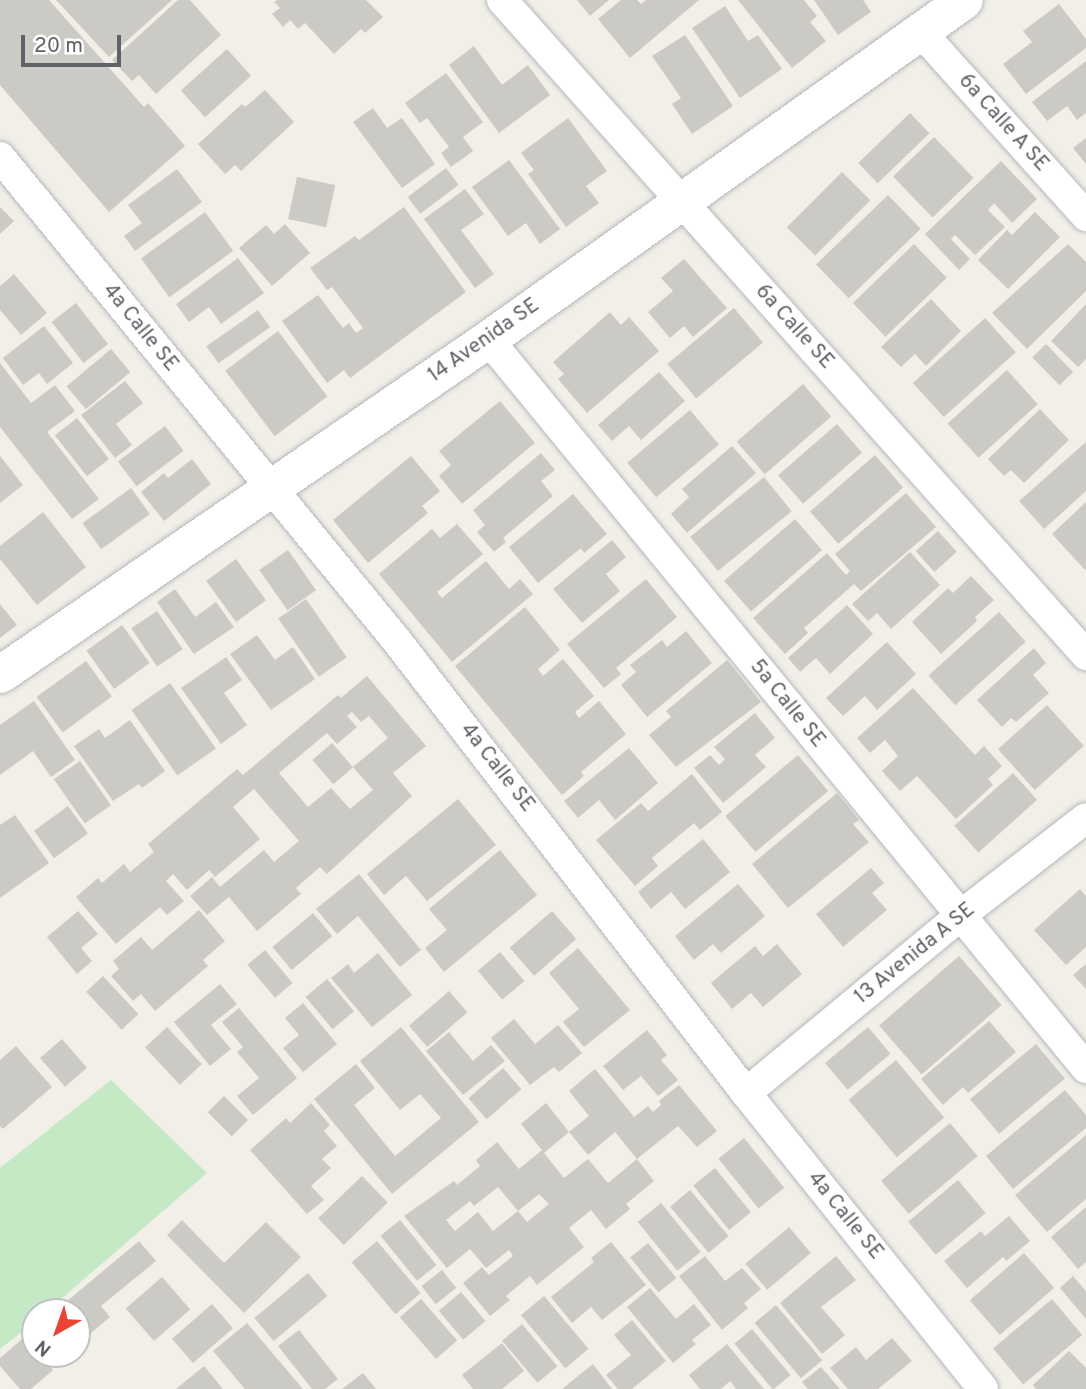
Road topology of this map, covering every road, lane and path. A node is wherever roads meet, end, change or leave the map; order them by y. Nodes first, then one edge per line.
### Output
1 (502, 0) edge
2 (964, 0) edge
3 (920, 31) junction
4 (0, 158) edge
5 (682, 201) junction
6 (1086, 216) edge
7 (488, 339) junction
8 (270, 487) junction
9 (1086, 655) edge
10 (0, 674) edge
11 (1086, 818) edge
12 (961, 915) junction
13 (1086, 1068) edge
14 (746, 1093) junction
15 (983, 1389) edge

1 - 5 street, 6a Calle SE
2 - 3 street, 14 Avenida SE
3 - 5 street, 14 Avenida SE
3 - 6 street, 6a Calle A SE
4 - 8 street, 4a Calle SE
5 - 7 street, 14 Avenida SE
5 - 9 street, 6a Calle SE
7 - 8 street, 14 Avenida SE
7 - 12 street, 5a Calle SE
8 - 10 street, 14 Avenida SE
8 - 14 street, 4a Calle SE
11 - 12 street, 13 Avenida A SE
12 - 13 street, 5a Calle SE
12 - 14 street, 13 Avenida A SE
14 - 15 street, 4a Calle SE

